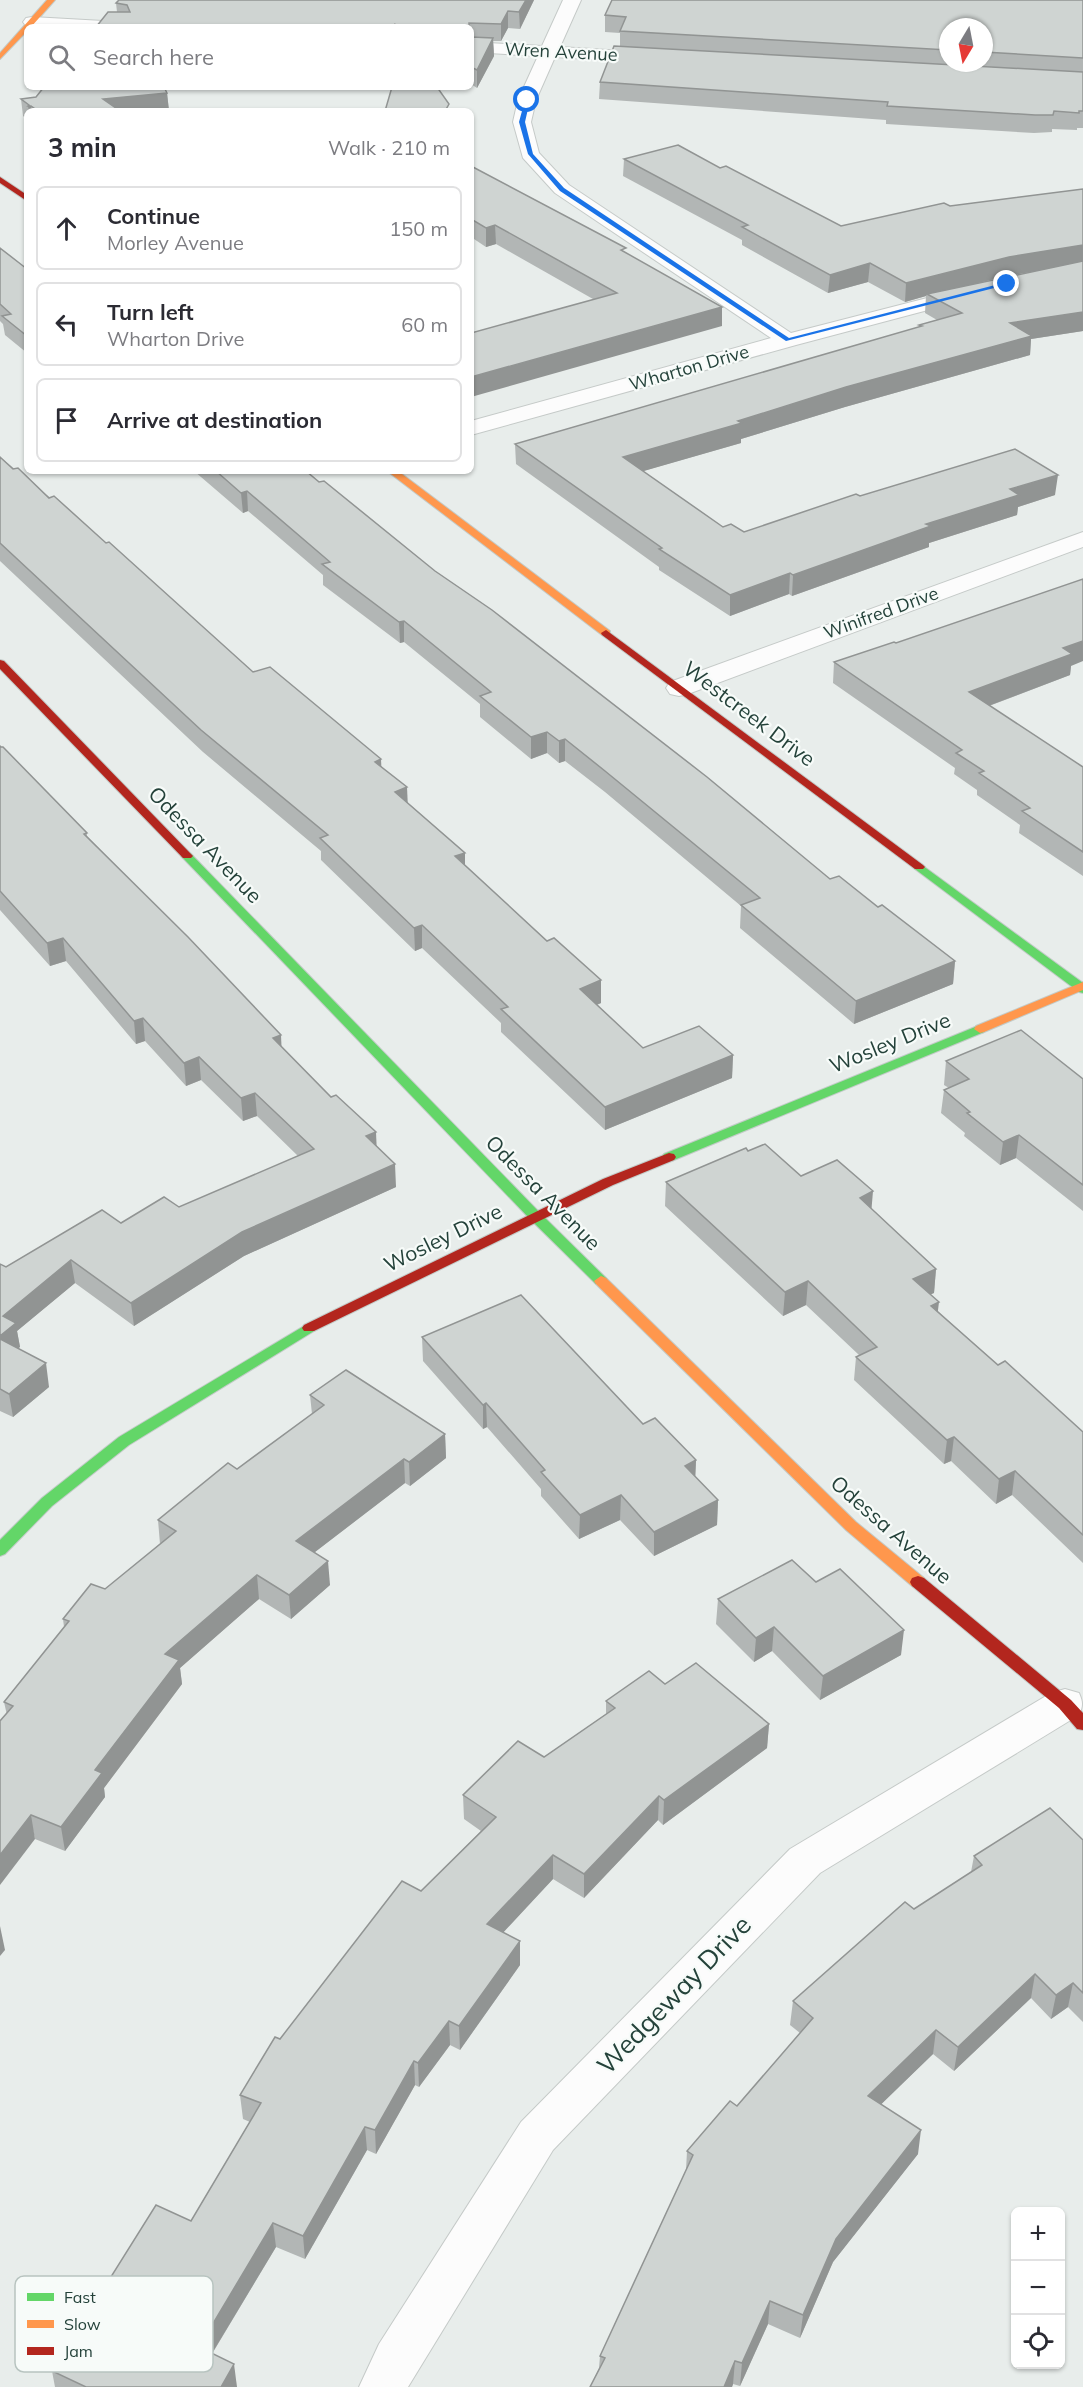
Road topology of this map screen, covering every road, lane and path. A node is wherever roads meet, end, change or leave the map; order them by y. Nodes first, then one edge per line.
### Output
1 (51, 0) edge
2 (572, 0) edge
3 (32, 22) joint
4 (68, 24) edge
5 (24, 31) edge
6 (474, 47) edge
7 (549, 52) junction
8 (0, 57) edge
9 (668, 58) edge
10 (0, 179) edge
11 (24, 197) edge
12 (995, 287) edge
13 (788, 340) junction
14 (474, 427) edge
15 (396, 474) edge
16 (1083, 538) edge
17 (0, 663) edge
18 (679, 688) junction
19 (1082, 987) edge
20 (536, 1217) junction
21 (0, 1550) edge
22 (1074, 1714) edge
23 (383, 2387) edge

1 - 3 street
2 - 7 street
3 - 4 street
5 - 8 street
6 - 7 street, Wren Avenue
7 - 9 street, Wren Avenue
7 - 13 street
10 - 11 street
12 - 13 street, Wharton Drive
13 - 14 street, Wharton Drive
15 - 18 street, Westcreek Drive
16 - 18 street, Winifred Drive
17 - 20 street, Odessa Avenue
18 - 19 street, Westcreek Drive
19 - 20 street, Wosley Drive
20 - 21 street, Wosley Drive
20 - 22 street, Odessa Avenue
22 - 23 street, Wedgeway Drive

